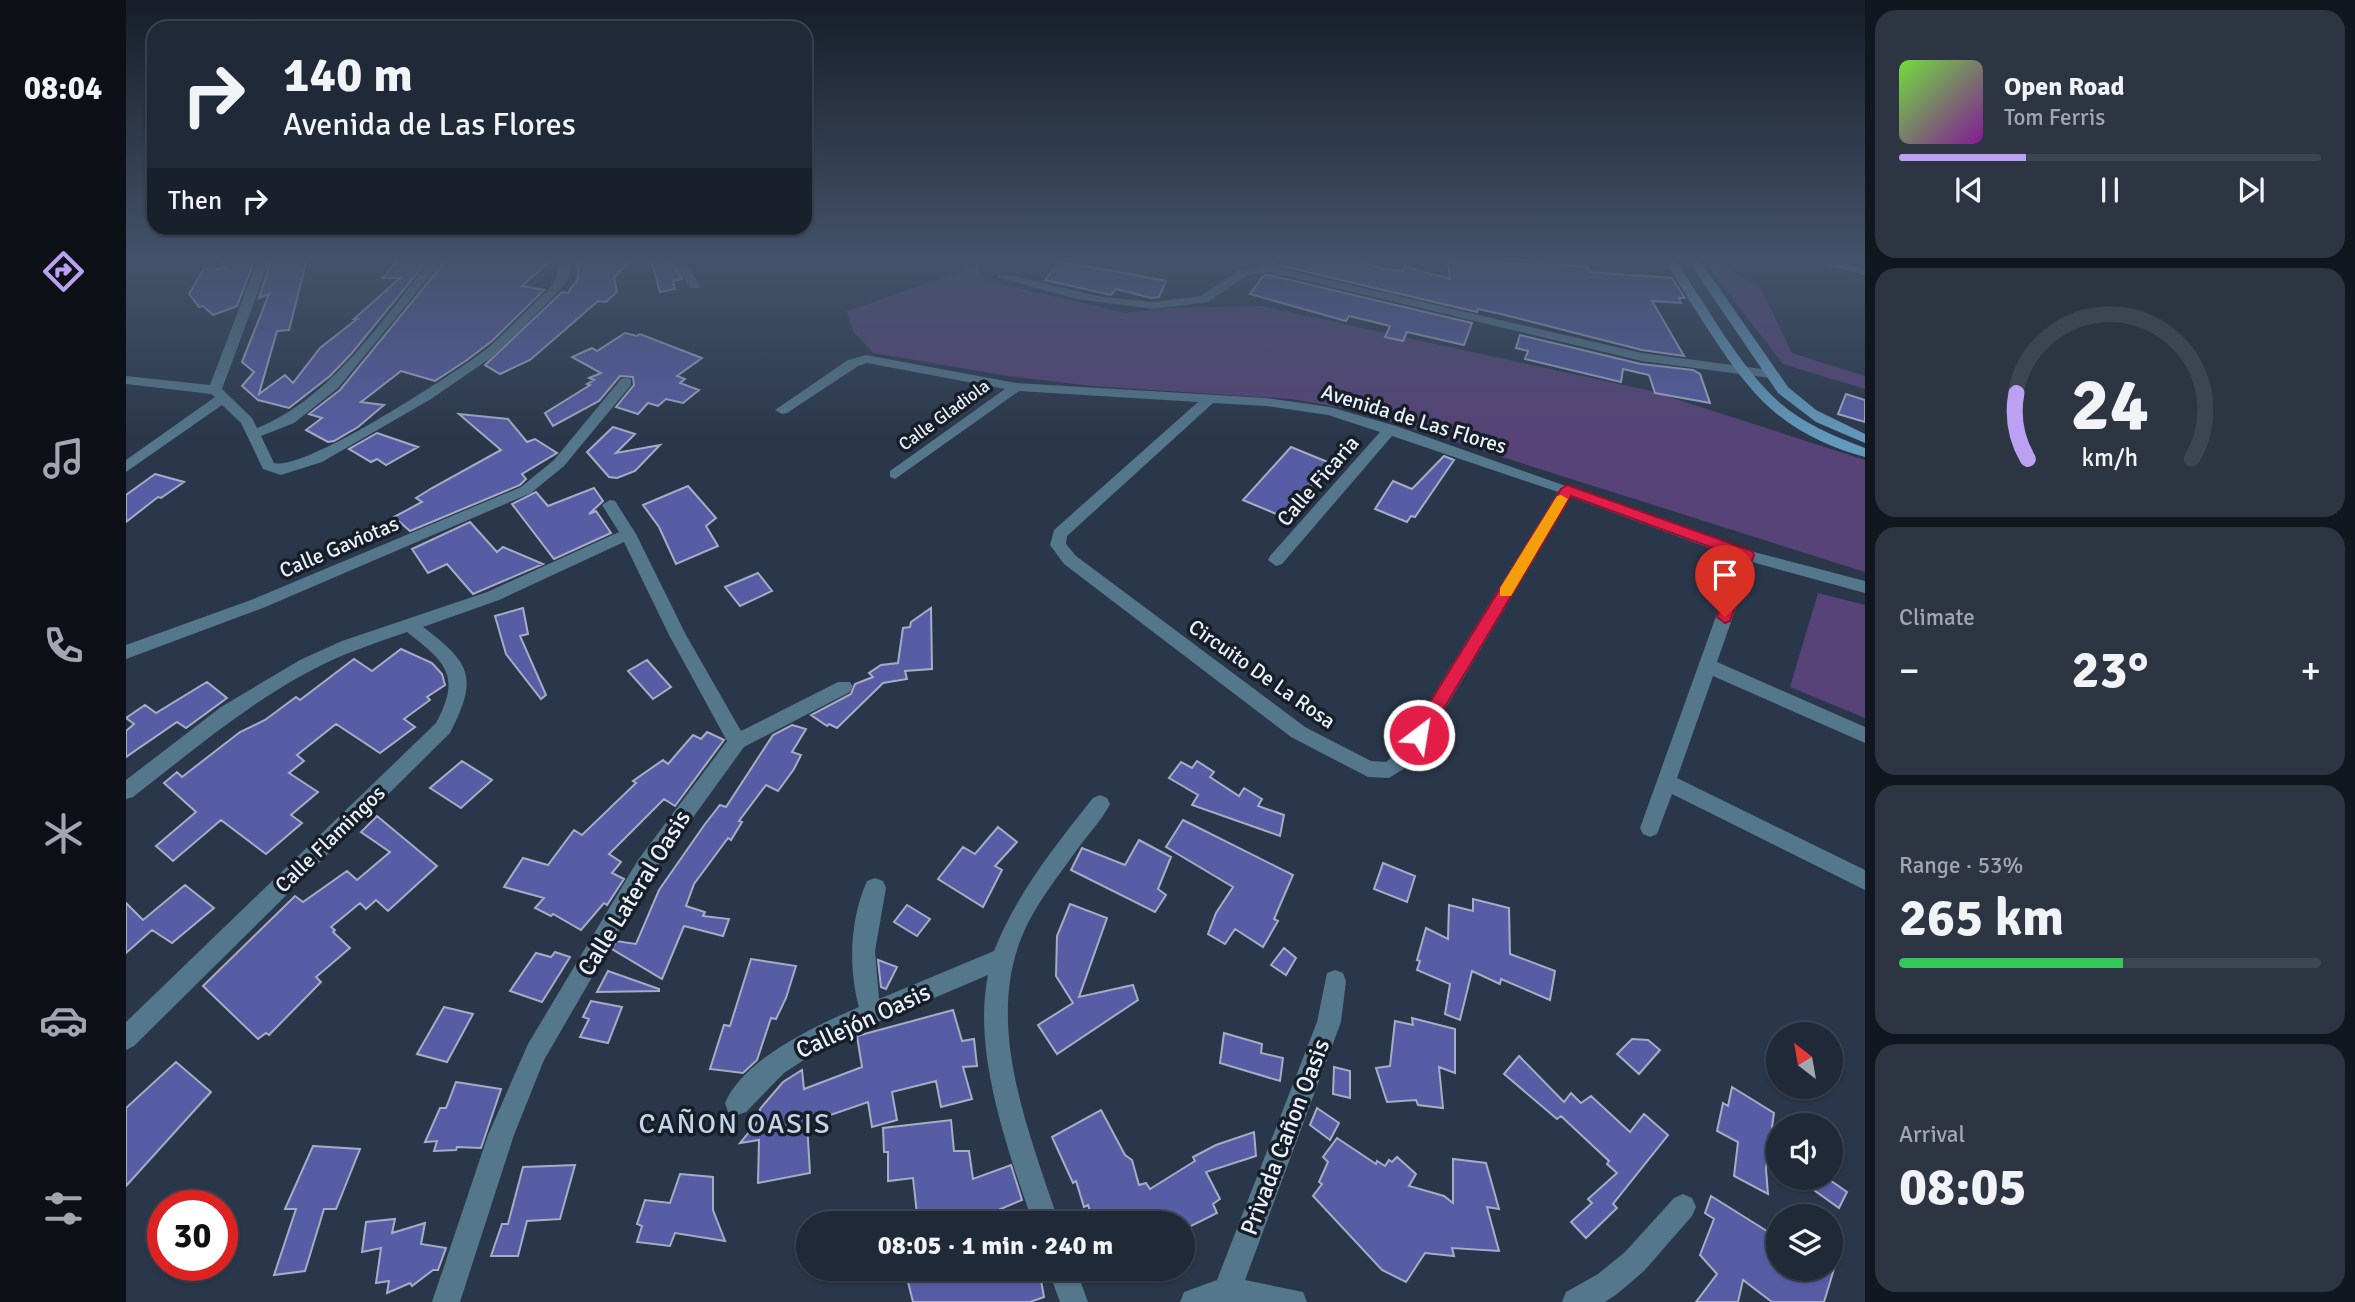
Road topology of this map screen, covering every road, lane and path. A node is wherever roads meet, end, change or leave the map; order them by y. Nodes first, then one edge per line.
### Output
1 (244, 320) edge
2 (387, 320) edge
3 (523, 320) edge
4 (1483, 320) edge
5 (1711, 320) edge
6 (1736, 320) edge
7 (1745, 370) junction
8 (1770, 374) junction
9 (126, 380) edge
10 (626, 382) dead end
11 (1016, 387) junction
12 (219, 393) junction
13 (1209, 399) junction
14 (782, 410) dead end
15 (1391, 429) junction
16 (253, 434) junction
17 (1865, 439) edge
18 (1865, 453) edge
19 (126, 467) edge
20 (895, 474) dead end
21 (1567, 489) junction
22 (610, 505) dead end
23 (628, 534) junction
24 (1746, 555) junction
25 (1276, 560) dead end
26 (1865, 587) edge
27 (411, 626) junction
28 (126, 652) edge
29 (1708, 666) junction
30 (844, 687) dead end
31 (1865, 735) edge
32 (737, 742) junction
33 (1667, 782) junction
34 (126, 792) edge
35 (1100, 804) dead end
36 (1650, 828) dead end
37 (1865, 880) edge
38 (876, 888) dead end
39 (1003, 958) junction
40 (1335, 981) dead end
41 (872, 1014) junction
42 (126, 1038) edge
43 (737, 1103) dead end
44 (1683, 1207) dead end
45 (1042, 1211) edge
46 (1066, 1281) edge
47 (1227, 1291) junction
48 (446, 1302) edge
49 (1074, 1302) edge
50 (1194, 1302) edge
51 (1293, 1302) edge
52 (1576, 1302) edge

1 - 12 street
2 - 16 street
3 - 16 street
4 - 7 street
5 - 7 street
6 - 8 street
7 - 8 street
7 - 18 street
8 - 17 street
9 - 12 street
10 - 28 street, Calle Gaviotas
11 - 13 street, Avenida de Las Flores
11 - 14 street, Avenida de Las Flores
11 - 20 street, Calle Gladiola
12 - 16 street
12 - 19 street
13 - 15 street, Avenida de Las Flores
13 - 21 street, Circuito De La Rosa
15 - 21 street, Avenida de Las Flores
15 - 25 street, Calle Ficaria
21 - 24 street, Avenida de Las Flores
22 - 23 street
23 - 27 street
23 - 32 street
24 - 26 street, Avenida de Las Flores
24 - 29 street
27 - 34 street
27 - 42 street, Calle Flamingos
29 - 31 street
29 - 33 street
30 - 32 street
32 - 48 street, Calle Lateral Oasis
33 - 36 street
33 - 37 street
35 - 39 street
38 - 41 street
39 - 41 street, Callejón Oasis
39 - 45 street
40 - 47 street, Privada Cañon Oasis
41 - 43 street, Callejón Oasis
44 - 52 street
46 - 49 street
47 - 50 street
47 - 51 street

